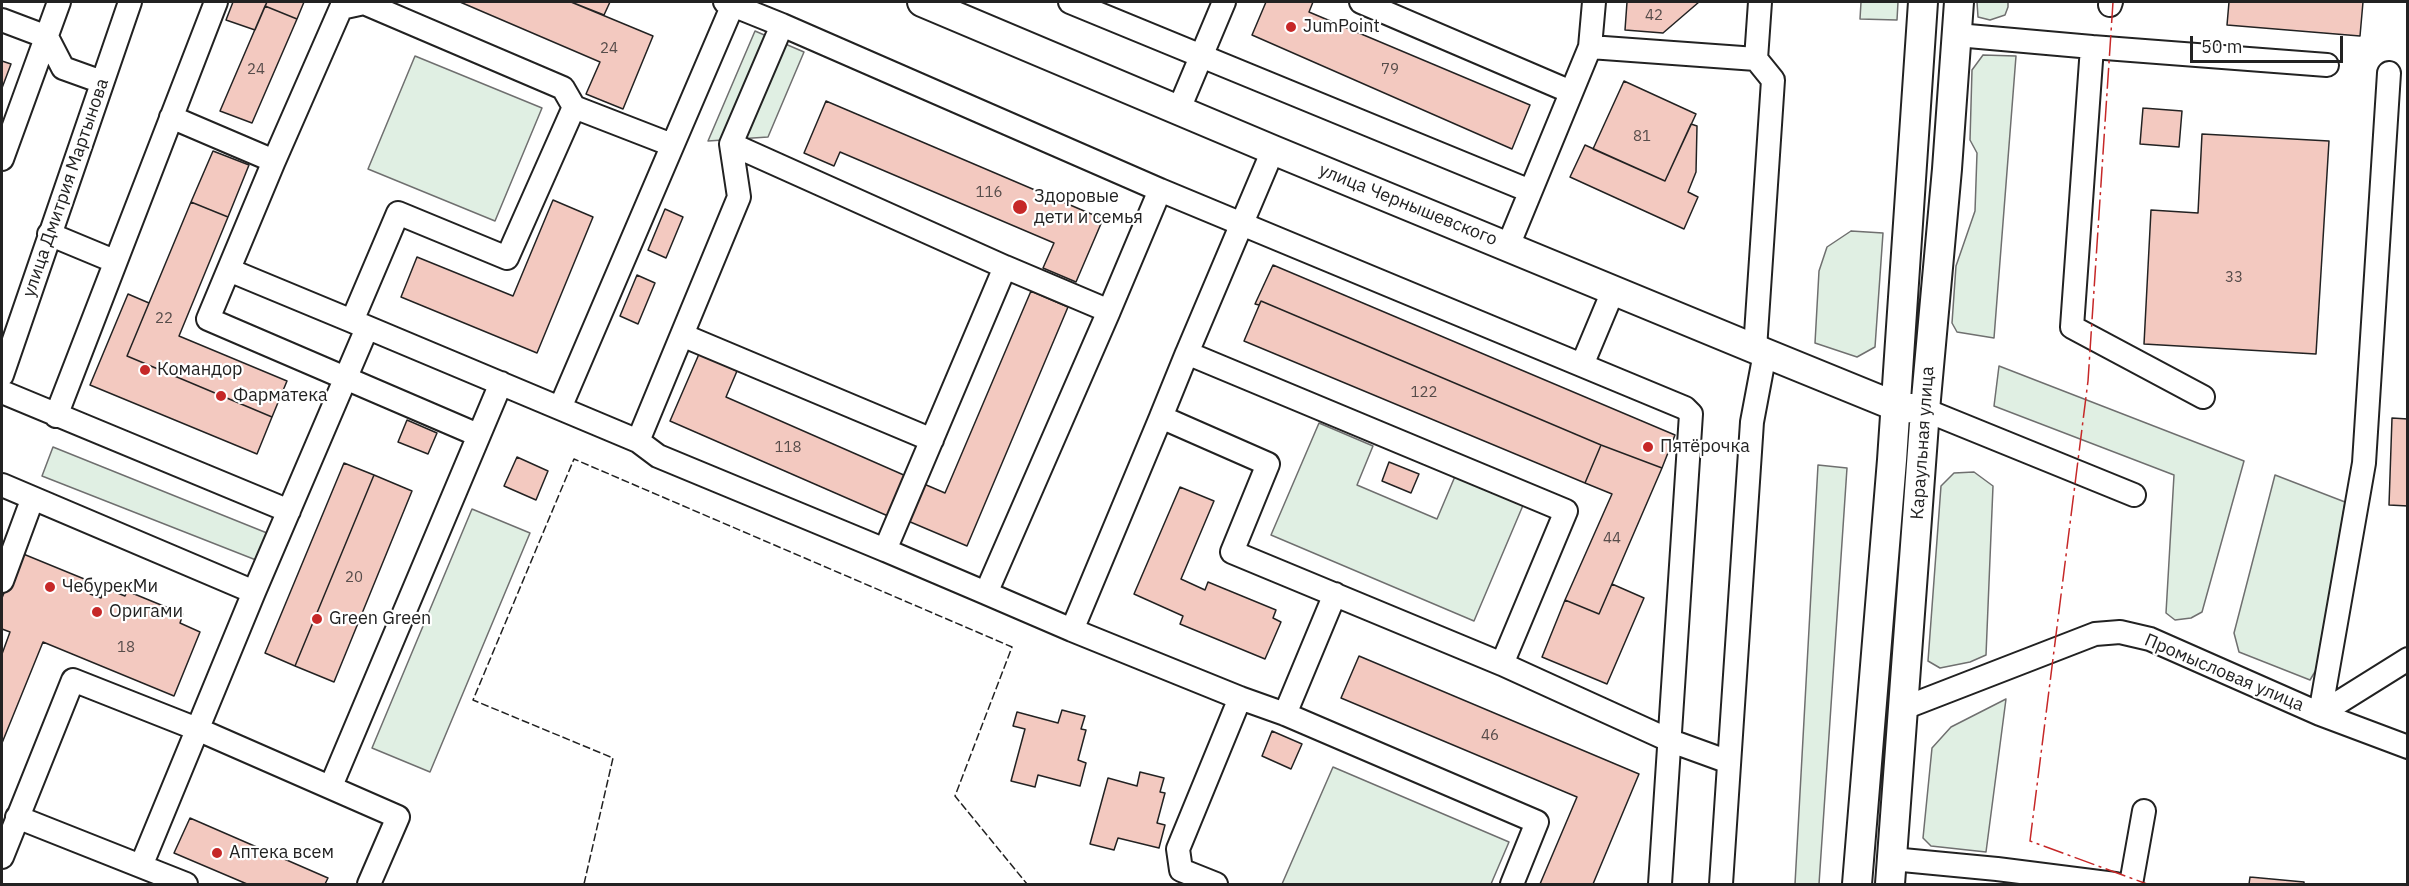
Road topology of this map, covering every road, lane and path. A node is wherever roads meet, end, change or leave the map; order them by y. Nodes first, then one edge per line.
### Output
1 (59, 2) edge
2 (130, 2) edge
3 (216, 2) edge
4 (730, 2) edge
5 (922, 2) edge
6 (1070, 2) edge
7 (1224, 2) edge
8 (1361, 2) edge
9 (1594, 2) edge
10 (1760, 2) edge
11 (1923, 2) edge
12 (1959, 2) edge
13 (2, 20) edge
14 (782, 25) junction
15 (1957, 35) junction
16 (47, 37) junction
17 (1590, 47) junction
18 (2092, 47) junction
19 (1201, 57) junction
20 (1756, 59) junction
21 (2327, 65) dead end
22 (2389, 73) dead end
23 (102, 82) junction
24 (1571, 92) junction
25 (574, 107) junction
26 (1179, 109) junction
27 (171, 117) junction
28 (731, 144) junction
29 (672, 145) junction
30 (1273, 150) junction
31 (2, 159) edge
32 (274, 161) junction
33 (1160, 190) junction
34 (1530, 191) junction
35 (1242, 225) junction
36 (49, 234) junction
37 (1508, 246) junction
38 (114, 261) junction
39 (1005, 267) junction
40 (229, 270) junction
41 (1613, 291) junction
42 (1109, 311) junction
43 (359, 324) junction
44 (682, 335) junction
45 (1760, 351) junction
46 (1187, 353) junction
47 (1582, 365) junction
48 (2, 375) edge
49 (345, 378) junction
50 (501, 383) junction
51 (2, 392) edge
52 (2203, 397) dead end
53 (1895, 406) junction
54 (560, 408) junction
55 (1925, 410) junction
56 (56, 416) junction
57 (1161, 417) junction
58 (478, 435) junction
59 (932, 440) junction
60 (638, 441) junction
61 (2, 485) edge
62 (2134, 495) dead end
63 (32, 500) junction
64 (289, 511) junction
65 (885, 550) junction
66 (2, 581) edge
67 (254, 592) junction
68 (986, 593) junction
69 (1335, 594) junction
70 (1072, 630) junction
71 (2408, 659) edge
72 (1502, 664) junction
73 (1240, 698) junction
74 (1904, 708) junction
75 (1285, 714) junction
76 (2320, 714) junction
77 (197, 729) junction
78 (1671, 741) junction
79 (2408, 747) edge
80 (1729, 762) junction
81 (331, 786) junction
82 (2144, 811) dead end
83 (17, 817) junction
84 (2, 857) edge
85 (141, 866) junction
86 (1891, 872) edge
87 (186, 885) edge
88 (369, 885) edge
89 (1216, 885) edge
90 (1512, 885) edge
91 (1660, 885) edge
92 (1721, 885) edge
93 (1857, 885) edge
94 (2115, 885) edge
95 (2132, 885) edge

1 - 16 street
2 - 23 street, улица Дмитрия Мартынова
3 - 27 street
4 - 14 street
4 - 29 street
5 - 26 main road, улица Чернышевского
6 - 19 street
7 - 19 street
8 - 24 street
9 - 17 street
10 - 20 street
11 - 53 main road, Караульная улица
12 - 15 main road, Караульная улица
13 - 16 street
14 - 28 street
14 - 33 street
15 - 18 street
15 - 55 main road, Караульная улица
16 - 23 street
16 - 31 street
17 - 20 street
17 - 24 street
18 - 21 street
18 - 52 street
19 - 26 street
19 - 34 street
20 - 45 street
22 - 76 street
23 - 36 street, улица Дмитрия Мартынова
24 - 34 street
25 - 29 street
25 - 32 street
25 - 43 street
26 - 30 main road, улица Чернышевского
27 - 32 street
27 - 38 street
28 - 39 street
28 - 44 street
29 - 54 street
30 - 35 street
30 - 37 main road, улица Чернышевского
32 - 40 street
33 - 35 street
33 - 42 street
34 - 37 street
35 - 46 street
35 - 47 street
36 - 38 street
36 - 48 street, улица Дмитрия Мартынова
37 - 41 main road, улица Чернышевского
38 - 56 street
39 - 42 street
39 - 59 street
40 - 43 street
40 - 49 street
41 - 45 main road, улица Чернышевского
41 - 47 street
42 - 68 street
43 - 49 street
43 - 50 street
44 - 59 street
44 - 60 street
45 - 53 main road, улица Чернышевского
45 - 80 street
46 - 57 street
46 - 72 street
47 - 78 street
49 - 58 street
49 - 64 street
50 - 54 street
50 - 58 street
51 - 56 street
53 - 55 main road, улица Чернышевского
53 - 93 main road, Караульная улица
54 - 60 street
55 - 62 street
55 - 74 main road, Караульная улица
56 - 64 street
57 - 69 street
57 - 70 street
58 - 81 street
59 - 65 street
60 - 65 street
61 - 63 street
63 - 66 street
63 - 67 street
64 - 67 street
65 - 68 street
67 - 77 street
68 - 70 street
69 - 72 street
69 - 75 street
70 - 73 street
71 - 76 street
72 - 78 street
73 - 75 street
73 - 89 street
74 - 76 street, Промысловая улица
74 - 86 main road, Караульная улица
75 - 90 street
76 - 79 street, Промысловая улица
77 - 81 street
77 - 83 street
77 - 85 street
78 - 80 street
78 - 91 street
80 - 92 street
81 - 88 street
82 - 95 street
83 - 84 street
83 - 85 street
85 - 87 street
86 - 94 street

